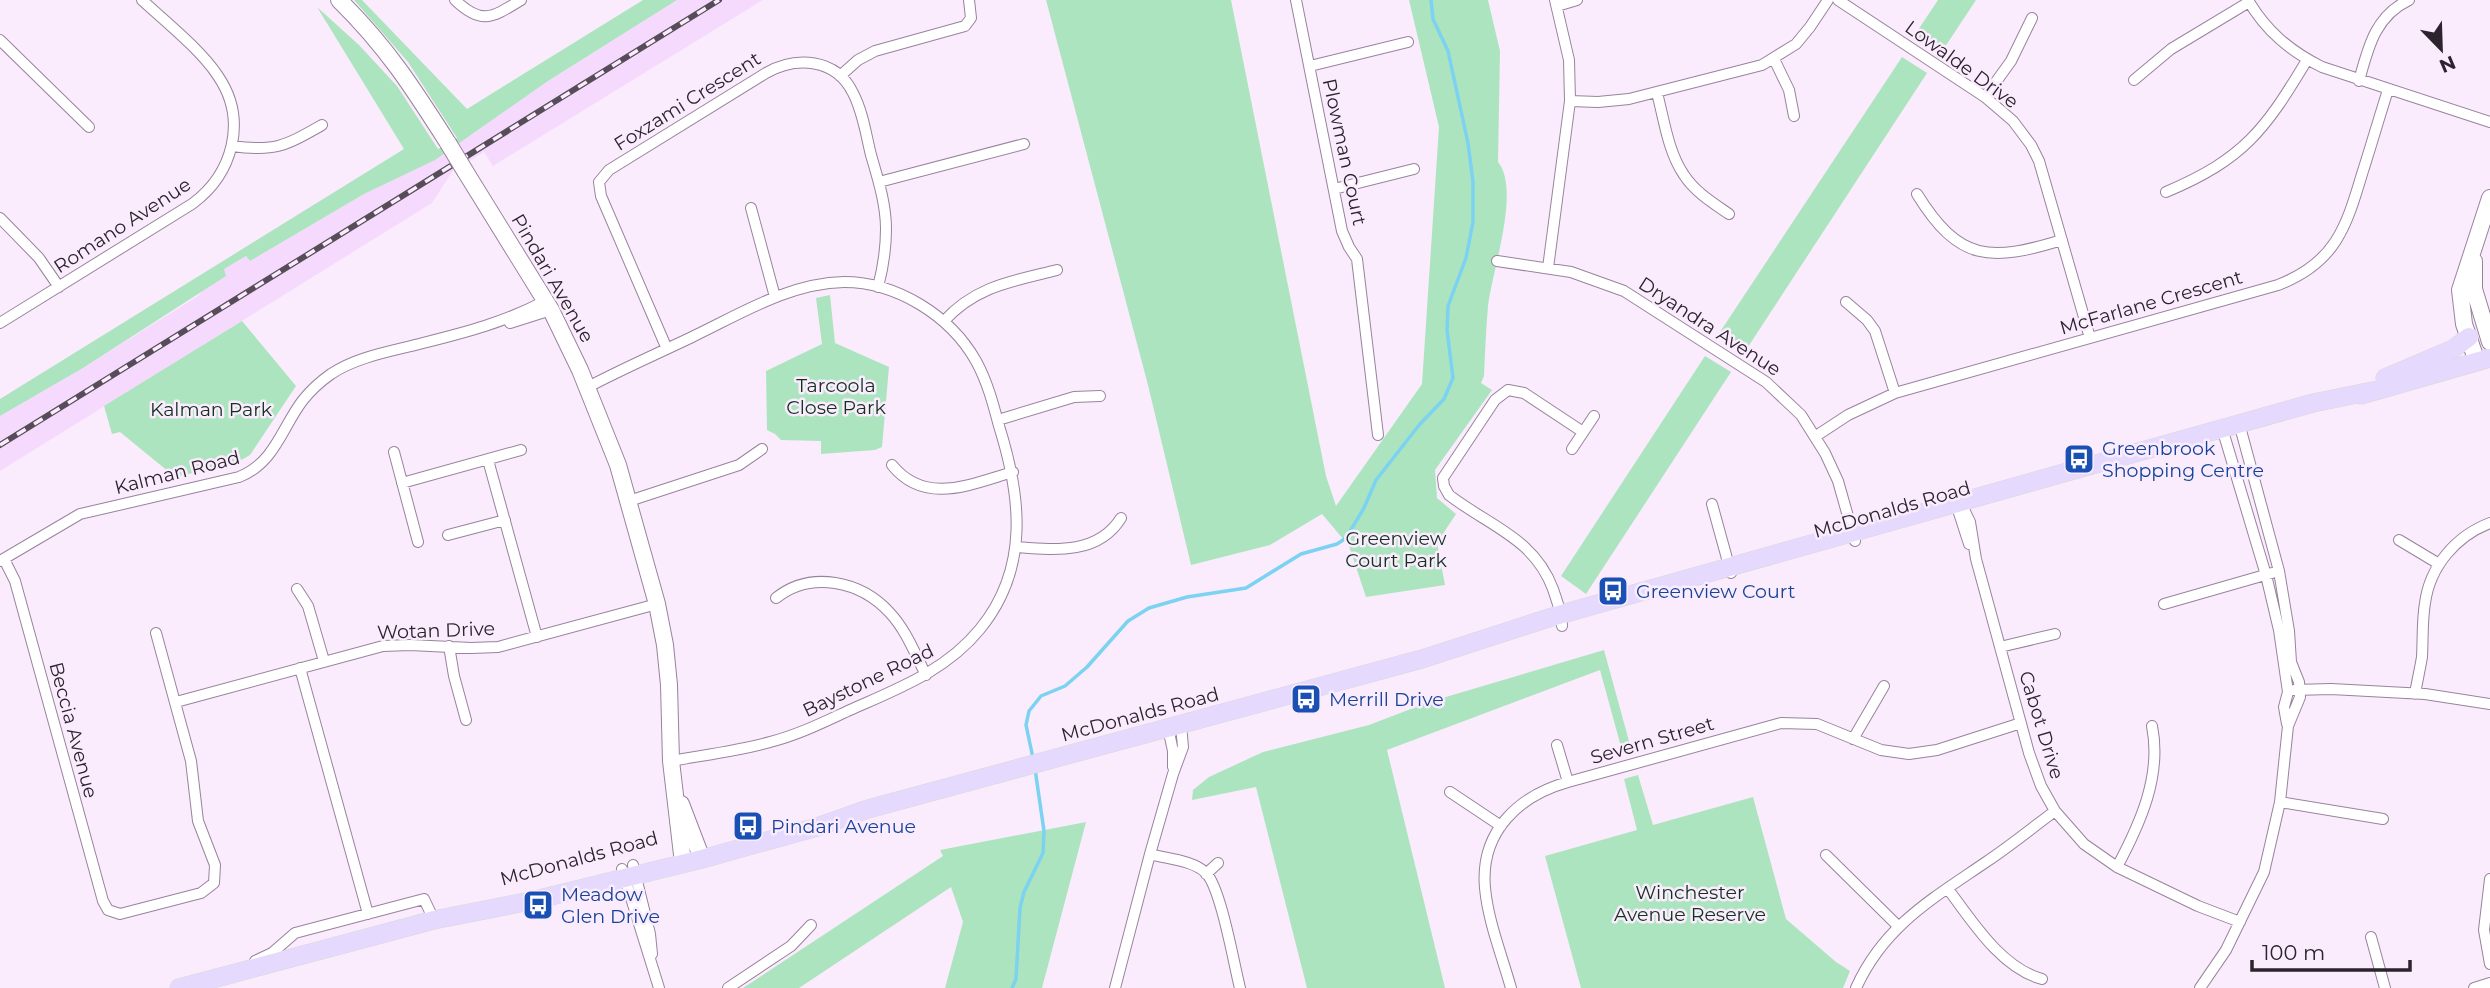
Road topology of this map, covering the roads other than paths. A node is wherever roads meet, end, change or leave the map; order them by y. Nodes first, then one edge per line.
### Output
1 (142, 0) edge
2 (325, 0) edge
3 (339, 0) edge
4 (455, 0) edge
5 (522, 0) edge
6 (969, 0) edge
7 (1296, 0) edge
8 (1577, 0) edge
9 (1828, 0) edge
10 (1838, 0) edge
11 (2409, 0) edge
12 (2248, 1) edge
13 (1556, 3) edge
14 (2032, 18) dead end
15 (0, 40) edge
16 (1408, 42) dead end
17 (1774, 59) junction
18 (2307, 60) junction
19 (1310, 66) junction
20 (840, 76) junction
21 (2134, 80) dead end
22 (2359, 81) junction
23 (2388, 90) junction
24 (416, 93) junction
25 (1657, 93) junction
26 (1985, 97) junction
27 (1570, 102) junction
28 (1794, 116) dead end
29 (2490, 122) edge
30 (322, 125) dead end
31 (89, 127) dead end
32 (1024, 144) dead end
33 (232, 146) junction
34 (1414, 169) dead end
35 (878, 182) junction
36 (1334, 189) junction
37 (2166, 192) dead end
38 (1917, 194) dead end
39 (2490, 198) edge
40 (751, 208) dead end
41 (1729, 214) dead end
42 (0, 218) edge
43 (2062, 240) junction
44 (2476, 245) junction
45 (1497, 261) dead end
46 (1548, 268) junction
47 (1057, 270) dead end
48 (59, 286) junction
49 (878, 287) junction
50 (775, 297) junction
51 (1846, 302) dead end
52 (548, 306) junction
53 (944, 321) junction
54 (0, 323) edge
55 (2469, 337) junction
56 (2090, 338) junction
57 (2490, 342) edge
58 (667, 349) junction
59 (2484, 360) edge
60 (588, 387) junction
61 (2372, 391) junction
62 (1895, 393) junction
63 (1100, 396) dead end
64 (2340, 398) junction
65 (1594, 416) dead end
66 (998, 420) junction
67 (2232, 431) junction
68 (1583, 432) junction
69 (1378, 435) dead end
70 (1816, 436) junction
71 (762, 449) dead end
72 (1572, 449) dead end
73 (521, 450) dead end
74 (394, 452) dead end
75 (488, 460) junction
76 (892, 465) dead end
77 (1013, 472) junction
78 (402, 483) junction
79 (629, 501) junction
80 (1712, 504) dead end
81 (1962, 508) junction
82 (1121, 517) dead end
83 (505, 520) junction
84 (2490, 523) edge
85 (449, 535) dead end
86 (1854, 536) junction
87 (2399, 540) dead end
88 (418, 542) dead end
89 (1016, 547) junction
90 (2, 560) edge
91 (2439, 564) junction
92 (1730, 571) junction
93 (2278, 571) junction
94 (2266, 575) junction
95 (297, 589) dead end
96 (776, 598) dead end
97 (657, 604) junction
98 (2164, 604) dead end
99 (1560, 619) junction
100 (156, 633) dead end
101 (2055, 634) dead end
102 (537, 637) junction
103 (449, 646) junction
104 (2000, 647) junction
105 (324, 661) junction
106 (300, 668) junction
107 (926, 675) junction
108 (1884, 686) dead end
109 (2296, 692) junction
110 (2421, 694) junction
111 (176, 702) junction
112 (2490, 704) edge
113 (466, 720) dead end
114 (2022, 726) junction
115 (2152, 726) dead end
116 (1174, 727) junction
117 (1853, 739) junction
118 (1557, 745) dead end
119 (671, 761) junction
120 (1567, 782) junction
121 (1450, 792) dead end
122 (2280, 802) junction
123 (2057, 813) junction
124 (2383, 819) dead end
125 (1501, 826) junction
126 (1150, 854) junction
127 (1826, 855) dead end
128 (691, 856) junction
129 (1218, 863) dead end
130 (2117, 867) junction
131 (629, 872) junction
132 (1206, 874) junction
133 (2490, 879) edge
134 (1948, 889) junction
135 (368, 914) junction
136 (434, 920) junction
137 (811, 925) dead end
138 (2239, 925) junction
139 (1898, 926) junction
140 (2371, 937) dead end
141 (2490, 964) edge
142 (217, 977) junction
143 (2042, 979) dead end
144 (198, 982) junction
145 (2490, 983) edge
146 (2204, 985) edge
147 (169, 988) edge
148 (179, 988) edge
149 (659, 988) edge
150 (728, 988) edge
151 (1115, 988) edge
152 (1240, 988) edge
153 (1511, 988) edge
154 (1856, 988) edge
155 (2385, 988) edge
156 (2474, 988) edge

1 - 33 street, Romano Avenue
2 - 24 street, Pindari Avenue
3 - 24 street, Pindari Avenue
4 - 5 street
6 - 20 street
7 - 19 street, Plowman Court
8 - 13 street
9 - 17 street
10 - 26 street, Lowalde Drive
11 - 22 street
12 - 18 street
12 - 21 street
13 - 27 street
14 - 26 street
15 - 31 street
16 - 19 street
17 - 25 street
17 - 28 street
18 - 22 street
18 - 37 street
19 - 36 street, Plowman Court
20 - 35 street
20 - 58 street, Foxzami Crescent
22 - 23 street
23 - 29 street
23 - 56 street, McFarlane Crescent
24 - 52 street, Pindari Avenue, bridge
25 - 27 street
25 - 41 street
26 - 43 street, Lowalde Drive
27 - 46 street
30 - 33 street
32 - 35 street
33 - 48 street, Romano Avenue
34 - 36 street
35 - 49 street
36 - 69 street, Plowman Court
38 - 43 street
39 - 44 street
40 - 50 street
42 - 48 street
43 - 56 street, Lowalde Drive
44 - 55 street
44 - 57 street
45 - 46 street, Dryandra Avenue
46 - 70 street, Dryandra Avenue
47 - 53 street
48 - 54 street, Romano Avenue
49 - 50 street, Baystone Road
49 - 53 street, Baystone Road
50 - 58 street, Baystone Road
51 - 62 street
52 - 60 street, Pindari Avenue
52 - 90 street, Kalman Road
53 - 66 street, Baystone Road
55 - 59 street
55 - 64 main road
56 - 62 street, McFarlane Crescent
58 - 60 street, Baystone Road
59 - 61 main road, McDonalds Road
60 - 79 street, Pindari Avenue
61 - 64 main road, McDonalds Road
61 - 67 main road, McDonalds Road
62 - 70 street, McFarlane Crescent
63 - 66 street
64 - 67 main road, McDonalds Road
65 - 68 street
66 - 77 street, Baystone Road
67 - 81 main road, McDonalds Road
67 - 93 street
67 - 94 street
68 - 72 street
68 - 99 street
70 - 86 street, Dryandra Avenue
71 - 79 street
73 - 75 street
74 - 78 street
75 - 78 street
75 - 83 street
76 - 77 street
77 - 89 street, Baystone Road
78 - 88 street
79 - 97 street, Pindari Avenue
80 - 92 street
81 - 86 main road, McDonalds Road
81 - 104 street, Cabot Drive
82 - 89 street
83 - 85 street
83 - 102 street
84 - 91 street
86 - 92 main road, McDonalds Road
87 - 91 street
89 - 107 street, Baystone Road
90 - 111 street, Beccia Avenue
91 - 110 street
92 - 99 main road, McDonalds Road
93 - 94 street
93 - 109 street
94 - 98 street
94 - 109 street
95 - 105 street
96 - 107 street
97 - 102 street, Wotan Drive
97 - 119 street, Pindari Avenue
99 - 116 main road, McDonalds Road
100 - 111 street
101 - 104 street
102 - 103 street, Wotan Drive
103 - 105 street, Wotan Drive
103 - 113 street
104 - 114 street, Cabot Drive
105 - 106 street, Wotan Drive
106 - 111 street, Wotan Drive
106 - 135 street
107 - 119 street, Baystone Road
108 - 117 street
109 - 110 street
109 - 122 street
110 - 112 street
114 - 117 street, Severn Street
114 - 123 street, Cabot Drive
115 - 130 street
116 - 126 street
116 - 128 main road, McDonalds Road
117 - 120 street, Severn Street
118 - 120 street
119 - 128 street, Pindari Avenue
120 - 125 street, Severn Street
121 - 125 street
122 - 124 street
122 - 138 street
123 - 130 street, Cabot Drive
123 - 134 street
125 - 153 street, Severn Street
126 - 132 street
126 - 151 street
127 - 139 street
128 - 131 main road, McDonalds Road
129 - 132 street
130 - 138 street, Cabot Drive
131 - 136 main road, McDonalds Road
131 - 149 street
132 - 152 street
133 - 141 street
134 - 139 street
134 - 143 street
135 - 136 street, McDonalds Road
135 - 142 street, McDonalds Road
136 - 142 main road, McDonalds Road
137 - 150 street
138 - 146 street
139 - 154 street
140 - 155 street
142 - 144 main road, McDonalds Road
144 - 147 main road, McDonalds Road
144 - 148 main road, McDonalds Road
145 - 156 street

